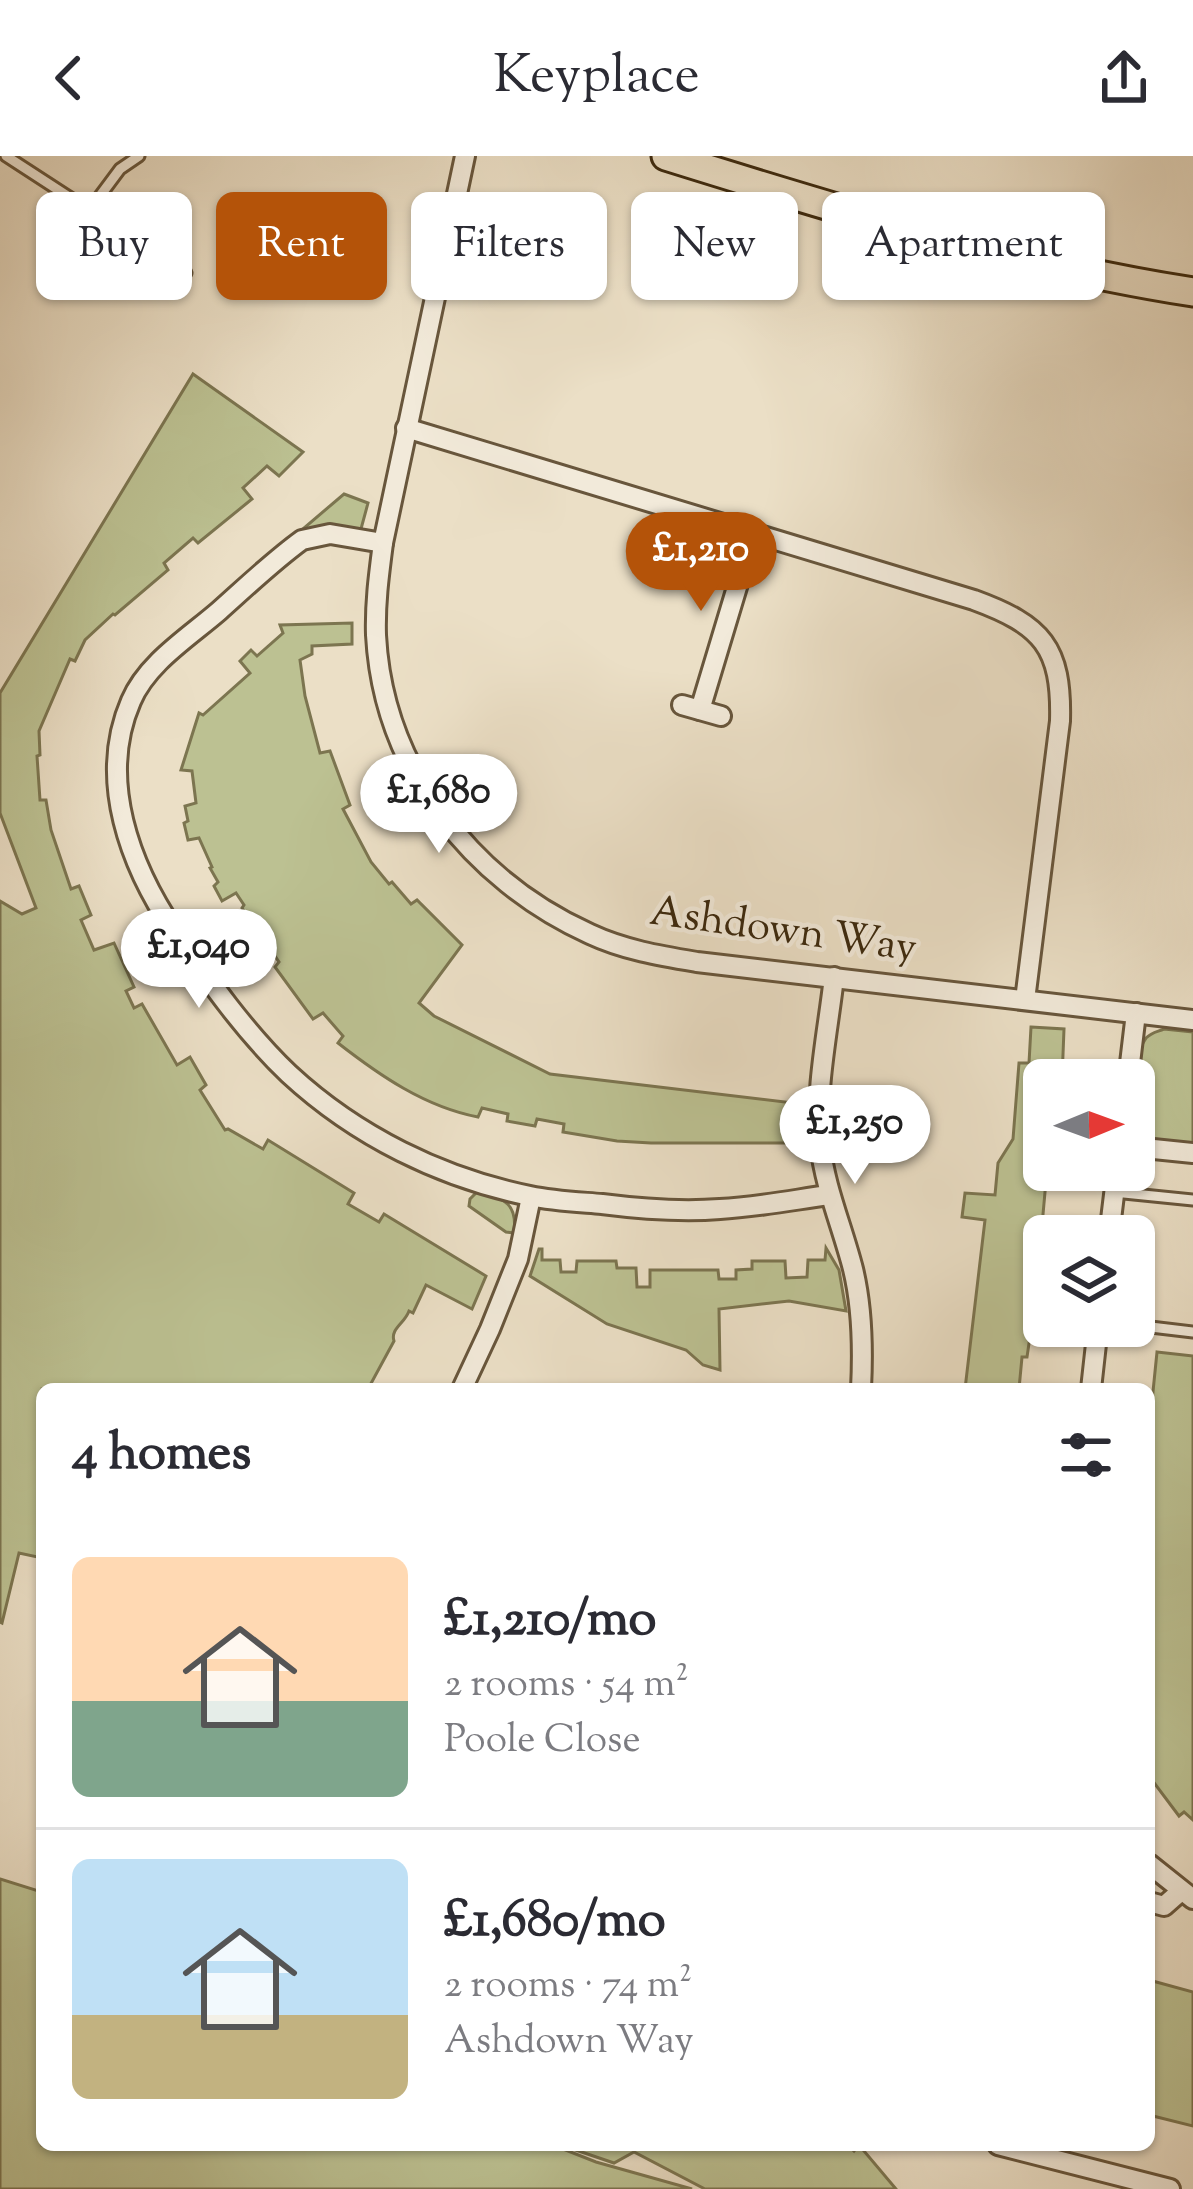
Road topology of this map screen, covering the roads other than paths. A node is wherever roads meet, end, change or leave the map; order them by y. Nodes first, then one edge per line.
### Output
1 (7, 156) edge
2 (140, 156) edge
3 (465, 156) edge
4 (666, 156) edge
5 (59, 192) edge
6 (103, 192) edge
7 (1193, 292) edge
8 (406, 428) junction
9 (753, 534) junction
10 (382, 543) junction
11 (721, 716) dead end
12 (834, 977) junction
13 (1025, 1000) junction
14 (1136, 1013) junction
15 (1193, 1020) edge
16 (1131, 1059) edge
17 (1155, 1149) edge
18 (1193, 1153) edge
19 (1114, 1192) joint
20 (829, 1195) junction
21 (531, 1197) junction
22 (1193, 1200) edge
23 (1111, 1215) edge
24 (1155, 1327) edge
25 (1193, 1332) edge
26 (1096, 1347) edge
27 (465, 1383) edge
28 (862, 1383) edge
29 (1092, 1383) edge
30 (1155, 1869) edge
31 (1187, 1895) edge
32 (1155, 1904) edge
33 (1021, 2151) edge
34 (1170, 2189) edge

1 - 5 lane
2 - 6 lane
3 - 8 street, Ashdown Way
4 - 7 main road
8 - 9 street
8 - 10 street, Ashdown Way
9 - 11 street
9 - 13 street
10 - 12 street, Ashdown Way
10 - 21 street
12 - 13 street, Ashdown Way
12 - 20 street
13 - 14 street, Ashdown Way
14 - 15 street, Ashdown Way
14 - 16 street
17 - 18 street
19 - 22 lane
19 - 23 street
20 - 21 street
20 - 28 street
21 - 27 street
24 - 25 lane
26 - 29 street
30 - 31 street
31 - 32 street
33 - 34 street

